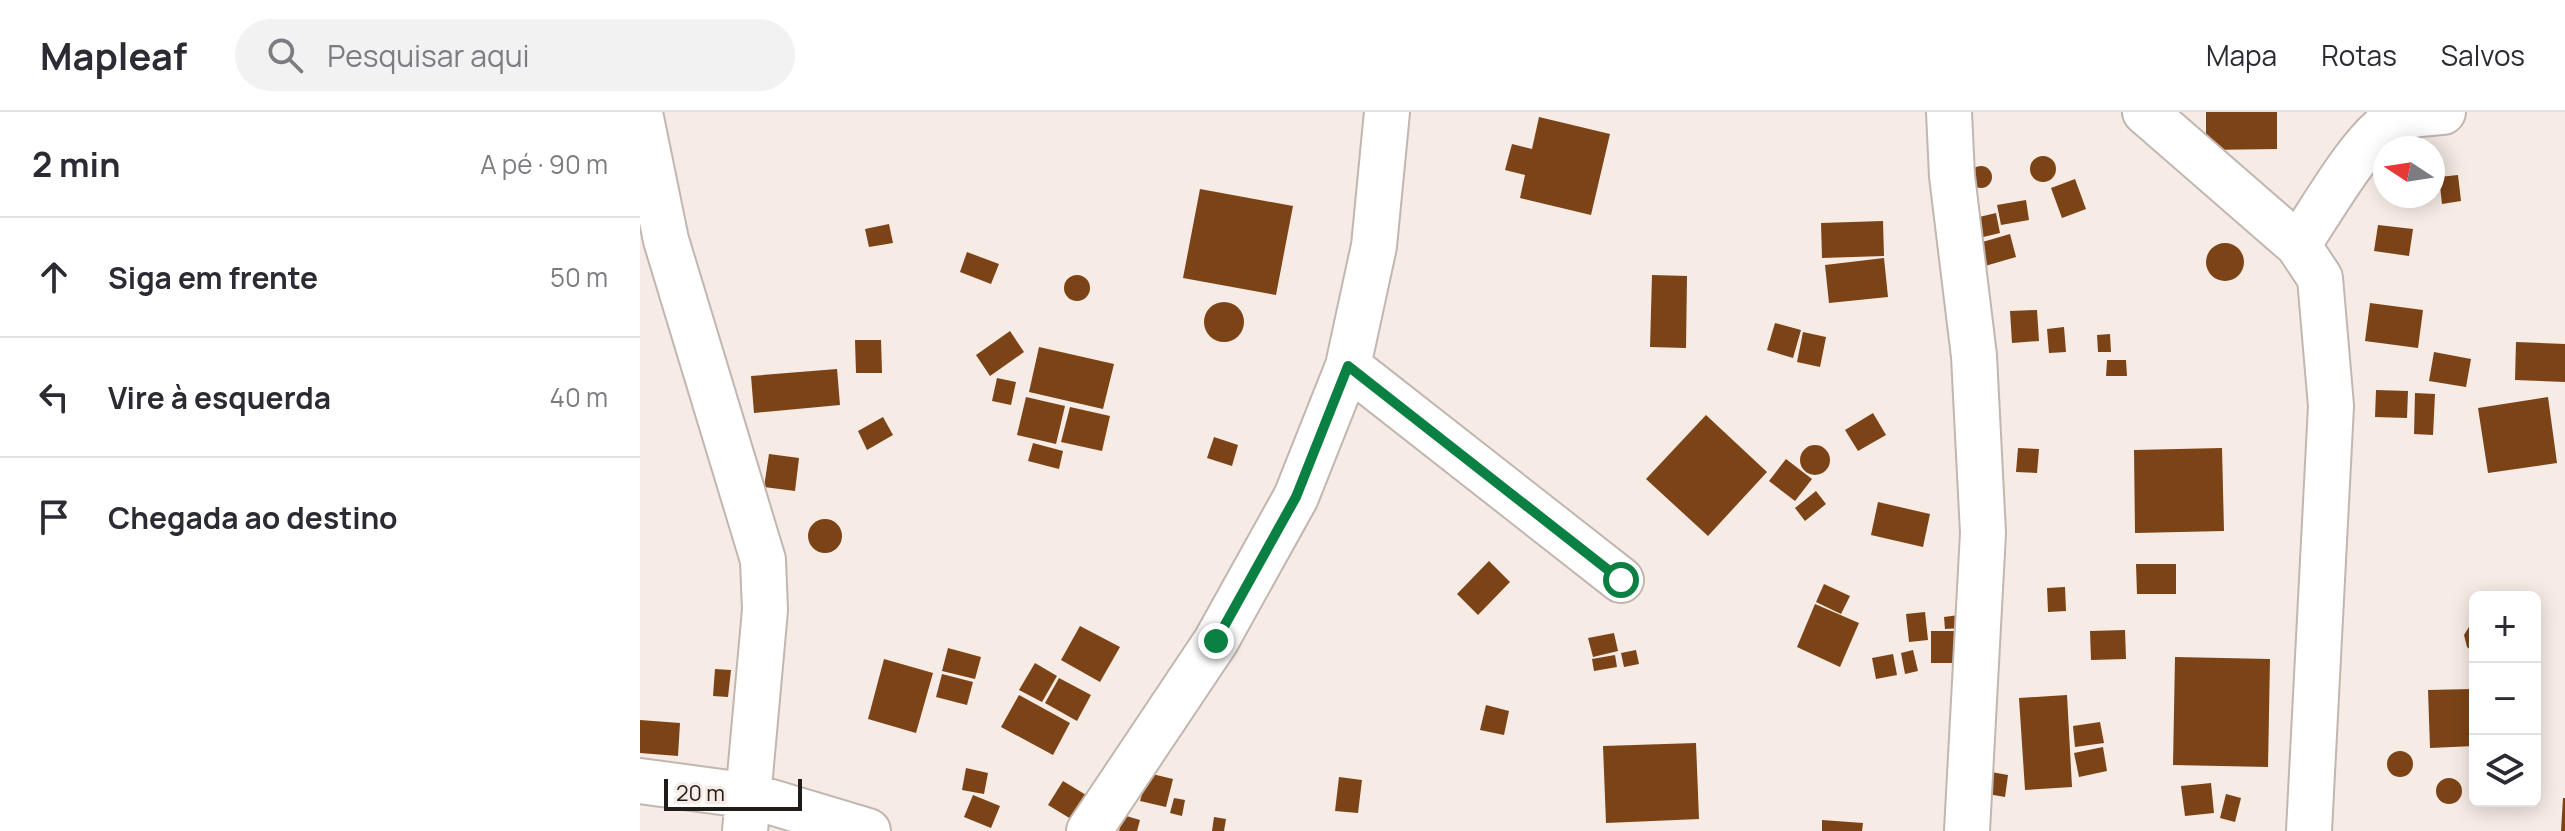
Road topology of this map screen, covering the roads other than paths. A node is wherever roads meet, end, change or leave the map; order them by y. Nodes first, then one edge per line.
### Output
1 (1387, 112) edge
2 (1949, 112) edge
3 (2145, 112) edge
4 (2443, 112) edge
5 (640, 113) edge
6 (2298, 245) junction
7 (1348, 366) junction
8 (1621, 580) dead end
9 (640, 781) edge
10 (748, 813) edge
11 (868, 831) edge
12 (1089, 831) edge
13 (1967, 831) edge
14 (2309, 831) edge

1 - 7 street
2 - 13 street
3 - 6 street
4 - 6 street
5 - 10 street
6 - 14 street
7 - 8 street
7 - 12 street
9 - 10 street
10 - 11 street

